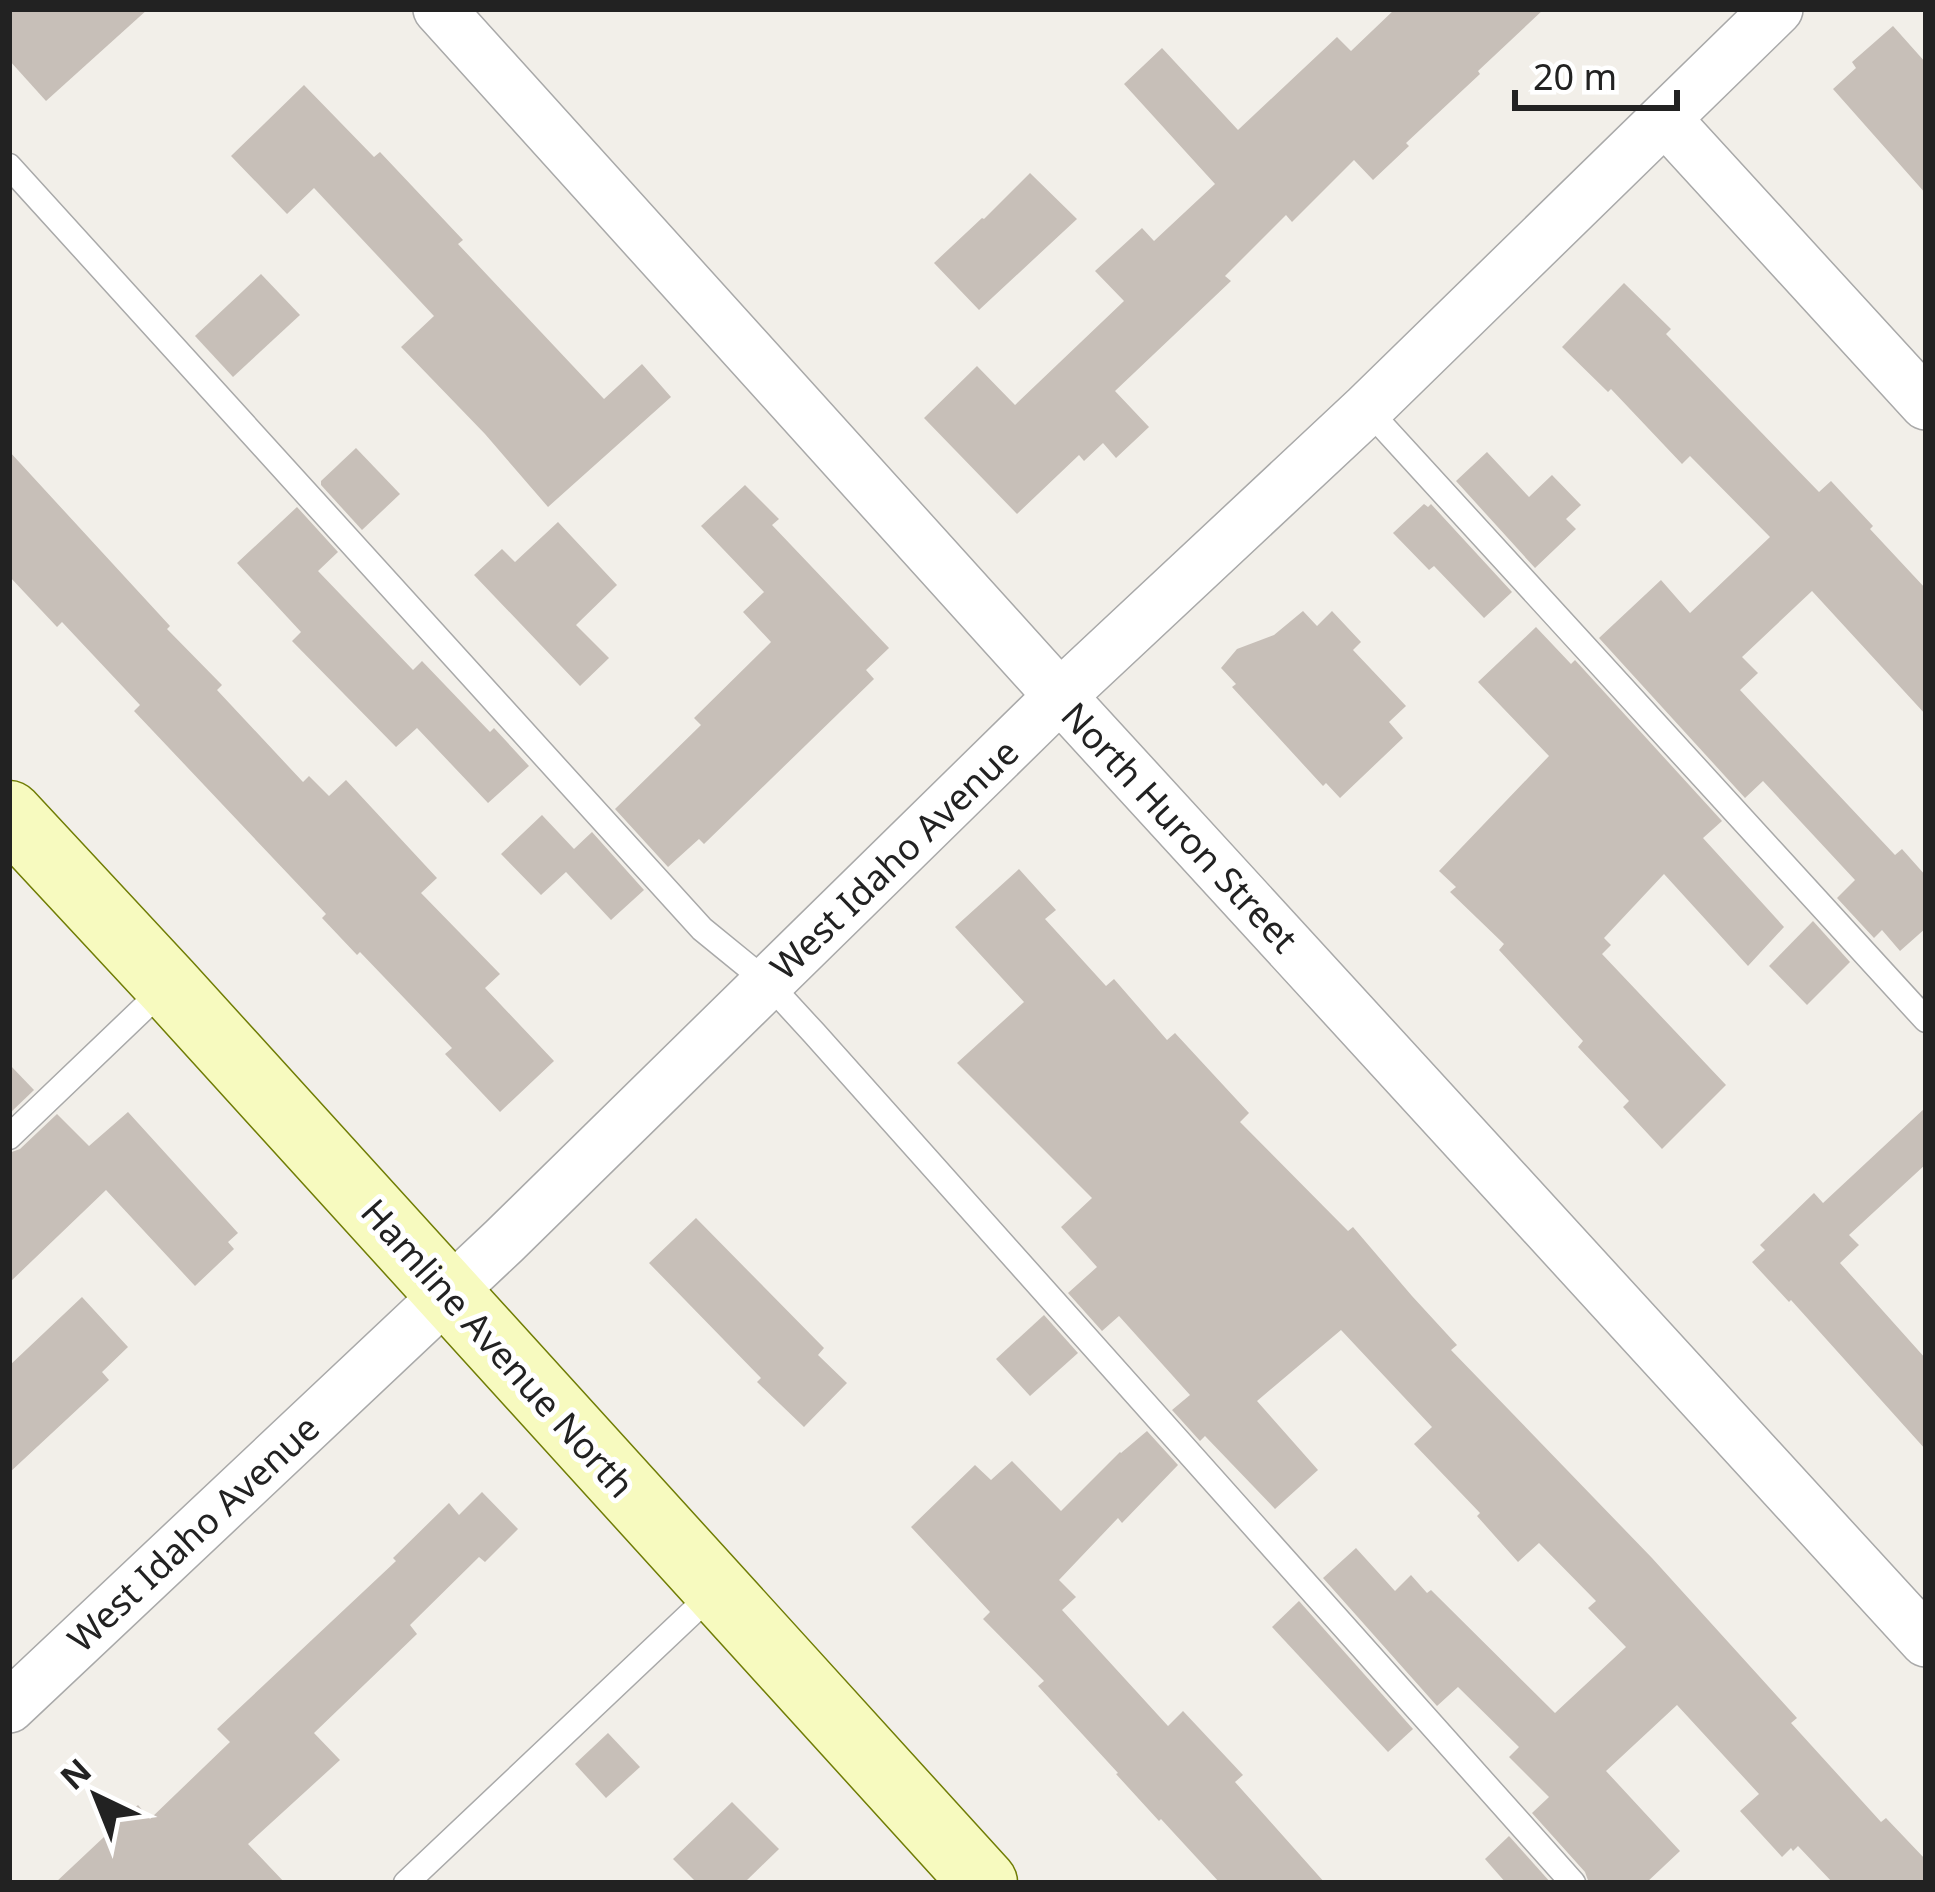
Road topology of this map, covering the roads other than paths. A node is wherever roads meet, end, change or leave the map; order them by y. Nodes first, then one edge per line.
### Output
1 (439, 9) edge
2 (1777, 9) edge
3 (1666, 120) junction
4 (9, 166) edge
5 (1926, 404) edge
6 (1367, 409) junction
7 (1060, 696) junction
8 (9, 814) edge
9 (766, 982) junction
10 (168, 985) junction
11 (1926, 1020) edge
12 (9, 1137) edge
13 (447, 1292) junction
14 (717, 1589) junction
15 (1926, 1641) edge
16 (9, 1707) edge
17 (406, 1883) edge
18 (984, 1883) edge
19 (1574, 1883) edge

1 - 7 street, North Huron Street
2 - 3 street, West Idaho Avenue
3 - 5 street
3 - 6 street, West Idaho Avenue
4 - 9 lane
6 - 7 street, West Idaho Avenue
6 - 11 lane
7 - 9 street, West Idaho Avenue
7 - 15 street, North Huron Street
8 - 10 street, Hamline Avenue North
9 - 13 street, West Idaho Avenue
9 - 19 lane
10 - 12 lane
10 - 13 street, Hamline Avenue North
13 - 14 street, Hamline Avenue North
13 - 16 street, West Idaho Avenue
14 - 17 lane
14 - 18 street, Hamline Avenue North

